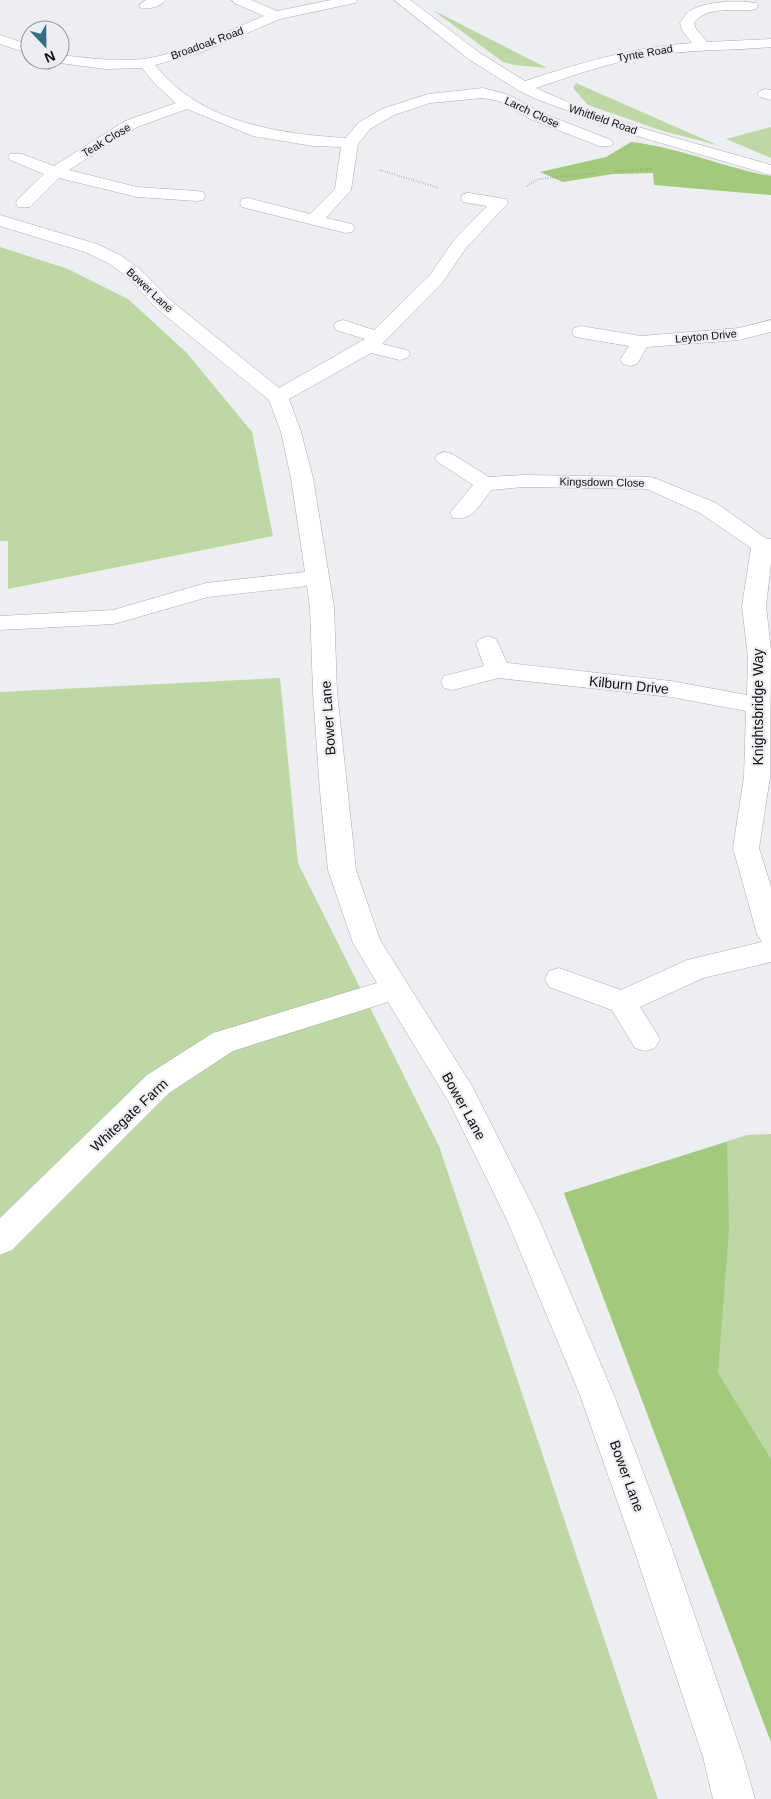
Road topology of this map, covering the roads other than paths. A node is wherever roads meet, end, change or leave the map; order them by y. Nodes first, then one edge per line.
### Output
1 (159, 0) edge
2 (239, 0) edge
3 (350, 0) edge
4 (401, 0) edge
5 (715, 4) edge
6 (146, 5) dead end
7 (752, 6) dead end
8 (276, 16) junction
9 (0, 39) edge
10 (771, 43) edge
11 (20, 46) edge
12 (703, 46) junction
13 (70, 60) edge
14 (146, 64) junction
15 (412, 86) dead end
16 (523, 87) junction
17 (428, 99) junction
18 (187, 104) junction
19 (350, 143) junction
20 (604, 143) dead end
21 (16, 157) dead end
22 (771, 170) edge
23 (55, 172) junction
24 (197, 196) dead end
25 (469, 198) road end
26 (24, 203) dead end
27 (248, 203) dead end
28 (315, 219) junction
29 (0, 220) edge
30 (346, 228) dead end
31 (343, 326) dead end
32 (771, 326) edge
33 (581, 332) dead end
34 (372, 342) junction
35 (641, 342) junction
36 (400, 354) dead end
37 (630, 360) dead end
38 (278, 397) junction
39 (445, 458) dead end
40 (485, 484) junction
41 (461, 514) dead end
42 (766, 546) edge
43 (318, 578) junction
44 (0, 623) edge
45 (488, 644) dead end
46 (498, 670) junction
47 (453, 682) dead end
48 (759, 705) junction
49 (771, 934) edge
50 (771, 951) edge
51 (559, 979) dead end
52 (394, 989) junction
53 (622, 1002) junction
54 (645, 1039) dead end
55 (0, 1240) edge
56 (734, 1799) edge

1 - 6 street
2 - 8 street
3 - 8 street, Broadoak Road
4 - 16 street, Whitfield Road
5 - 7 street
5 - 12 street
8 - 14 street, Broadoak Road
9 - 11 street
10 - 12 street, Tynte Road
12 - 16 street, Tynte Road
13 - 14 street, Broadoak Road
14 - 18 street
15 - 17 street
16 - 22 street, Whitfield Road
17 - 19 street, Larch Close
17 - 20 street, Larch Close
18 - 19 street
18 - 23 street, Teak Close
19 - 28 street, Larch Close
21 - 23 street, Teak Close
23 - 24 street, Teak Close
23 - 26 street, Teak Close
25 - 34 street
27 - 28 street
28 - 30 street
29 - 38 street, Bower Lane
31 - 34 street
32 - 35 street, Leyton Drive
33 - 35 street, Leyton Drive
34 - 36 street
34 - 38 street
35 - 37 street
38 - 43 street, Bower Lane
39 - 40 street
40 - 41 street
40 - 42 street, Kingsdown Close
42 - 48 street, Knightsbridge Way
43 - 44 street
43 - 52 street, Bower Lane
45 - 46 street
46 - 47 street, Kilburn Drive
46 - 48 street, Kilburn Drive
48 - 49 street, Knightsbridge Way
50 - 53 street
51 - 53 street
52 - 55 street, Whitegate Farm
52 - 56 street, Bower Lane
53 - 54 street

